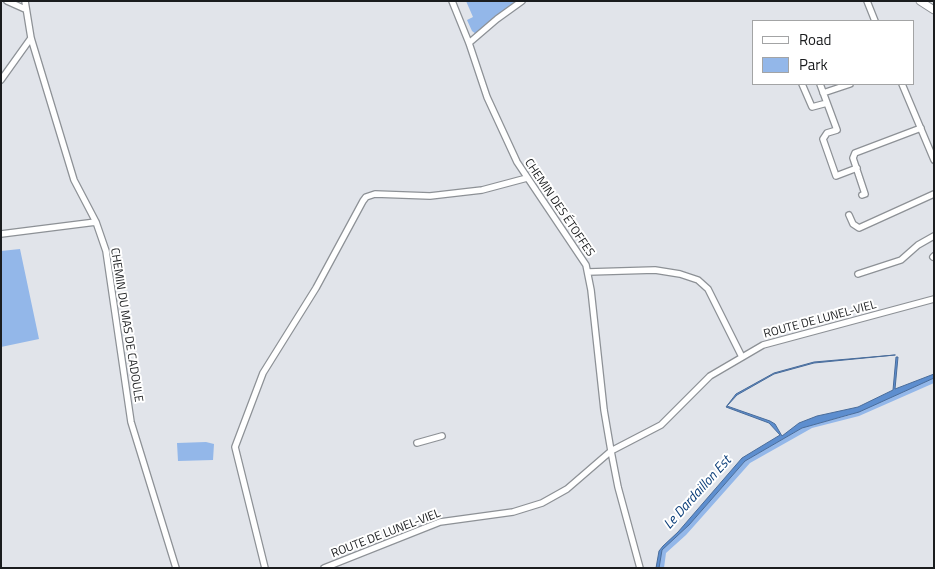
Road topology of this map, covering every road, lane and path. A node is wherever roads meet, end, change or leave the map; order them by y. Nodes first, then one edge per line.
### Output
1 (24, 1) edge
2 (452, 1) edge
3 (522, 1) edge
4 (867, 1) edge
5 (920, 1) edge
6 (12, 2) edge
7 (25, 9) junction
8 (934, 10) edge
9 (875, 20) edge
10 (31, 38) junction
11 (469, 43) junction
12 (1, 80) edge
13 (802, 85) edge
14 (820, 85) edge
15 (847, 85) edge
16 (902, 85) edge
17 (823, 93) junction
18 (827, 103) junction
19 (921, 128) junction
20 (934, 160) edge
21 (857, 168) junction
22 (527, 178) junction
23 (934, 194) edge
24 (862, 195) dead end
25 (849, 215) dead end
26 (96, 222) junction
27 (1, 234) edge
28 (934, 236) edge
29 (588, 272) junction
30 (858, 274) dead end
31 (934, 299) edge
32 (742, 357) junction
33 (442, 436) dead end
34 (417, 442) dead end
35 (611, 452) junction
36 (176, 568) edge
37 (265, 568) edge
38 (324, 568) edge
39 (640, 568) edge

1 - 7 street, CHEMIN DU MAS DE CADOULE
2 - 11 street, CHEMIN DES ÉTOFFES
3 - 11 street
4 - 9 street
5 - 8 main road
6 - 7 street
7 - 10 street, CHEMIN DU MAS DE CADOULE
10 - 12 street
10 - 26 street, CHEMIN DU MAS DE CADOULE
11 - 22 street, CHEMIN DES ÉTOFFES
13 - 18 street
14 - 17 street
15 - 17 street
16 - 19 street
17 - 18 street
18 - 21 street
19 - 20 street
19 - 21 street
21 - 24 street
22 - 29 street, CHEMIN DES ÉTOFFES
22 - 37 street
23 - 25 street
26 - 27 street
26 - 36 street, CHEMIN DU MAS DE CADOULE
28 - 30 street
29 - 32 street
29 - 35 street, CHEMIN DES ÉTOFFES
31 - 32 street, ROUTE DE LUNEL-VIEL
32 - 35 street, ROUTE DE LUNEL-VIEL
33 - 34 street
35 - 38 street, ROUTE DE LUNEL-VIEL
35 - 39 street, CHEMIN DES ÉTOFFES

